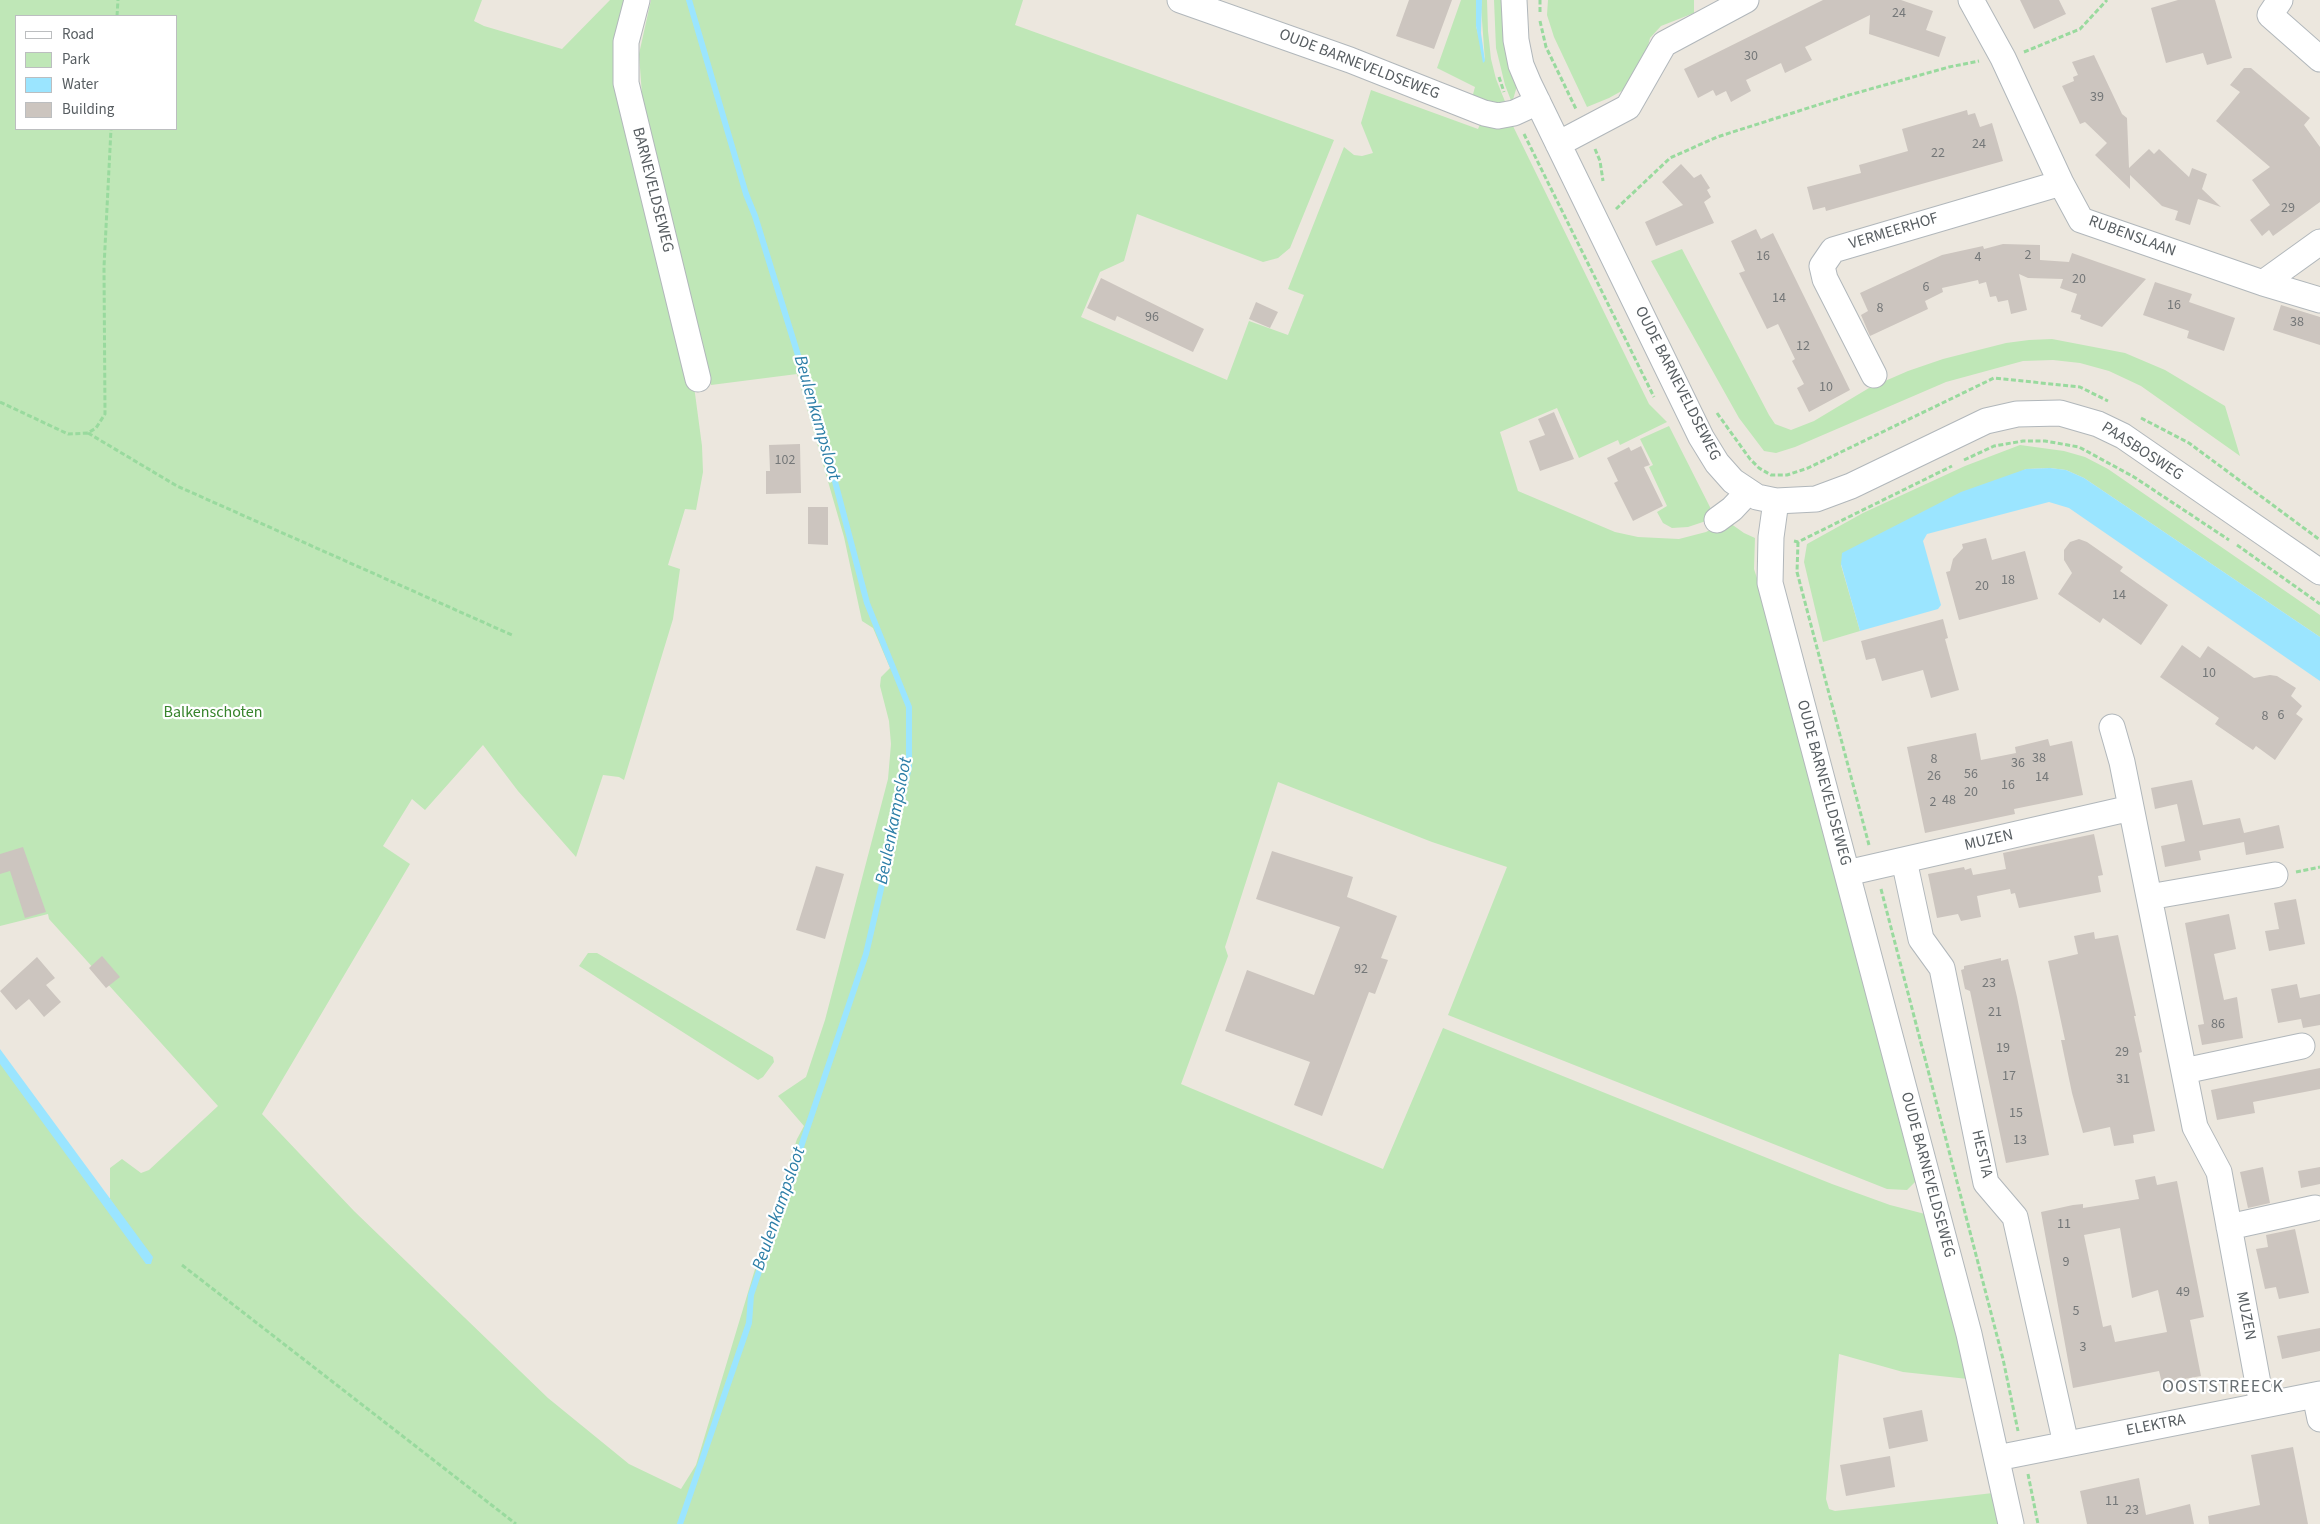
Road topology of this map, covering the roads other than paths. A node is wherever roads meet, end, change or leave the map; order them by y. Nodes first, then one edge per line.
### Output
1 (637, 0) edge
2 (1180, 0) edge
3 (1514, 0) edge
4 (1746, 0) edge
5 (1971, 0) edge
6 (2280, 0) edge
7 (2320, 59) edge
8 (1538, 102) junction
9 (1558, 144) junction
10 (2061, 183) junction
11 (2320, 242) edge
12 (2263, 283) junction
13 (2320, 300) edge
14 (1874, 375) dead end
15 (698, 379) dead end
16 (1748, 492) junction
17 (1776, 501) junction
18 (1717, 520) dead end
19 (2320, 572) edge
20 (2112, 727) dead end
21 (2131, 808) junction
22 (1904, 860) junction
23 (1847, 873) junction
24 (2275, 876) dead end
25 (2149, 898) junction
26 (2302, 1046) dead end
27 (2184, 1071) junction
28 (2315, 1208) dead end
29 (2229, 1227) junction
30 (2317, 1394) edge
31 (2262, 1405) junction
32 (2320, 1419) edge
33 (2066, 1444) junction
34 (1997, 1458) junction
35 (2012, 1524) edge

1 - 15 street, BARNEVELDSEWEG
2 - 8 street, OUDE BARNEVELDSEWEG
3 - 8 street, OUDE BARNEVELDSEWEG
4 - 9 street
5 - 10 street, RUBENSLAAN
6 - 7 street
8 - 9 street, OUDE BARNEVELDSEWEG
9 - 16 street, OUDE BARNEVELDSEWEG
10 - 12 street, RUBENSLAAN
10 - 14 street, VERMEERHOF
11 - 12 street
12 - 13 street, RUBENSLAAN
16 - 17 street, OUDE BARNEVELDSEWEG
16 - 18 street
17 - 19 street, PAASBOSWEG
17 - 23 street, OUDE BARNEVELDSEWEG
20 - 21 street, MUZEN
21 - 22 street, MUZEN
21 - 25 street, MUZEN
22 - 23 street, MUZEN
22 - 33 street, HESTIA
23 - 34 street, OUDE BARNEVELDSEWEG
24 - 25 street
25 - 27 street, MUZEN
26 - 27 street
27 - 29 street, MUZEN
28 - 29 street
29 - 31 street, MUZEN
30 - 31 street, ELEKTRA
30 - 32 street, ELEKTRA
31 - 33 street, ELEKTRA
33 - 34 street, ELEKTRA
34 - 35 street, OUDE BARNEVELDSEWEG

